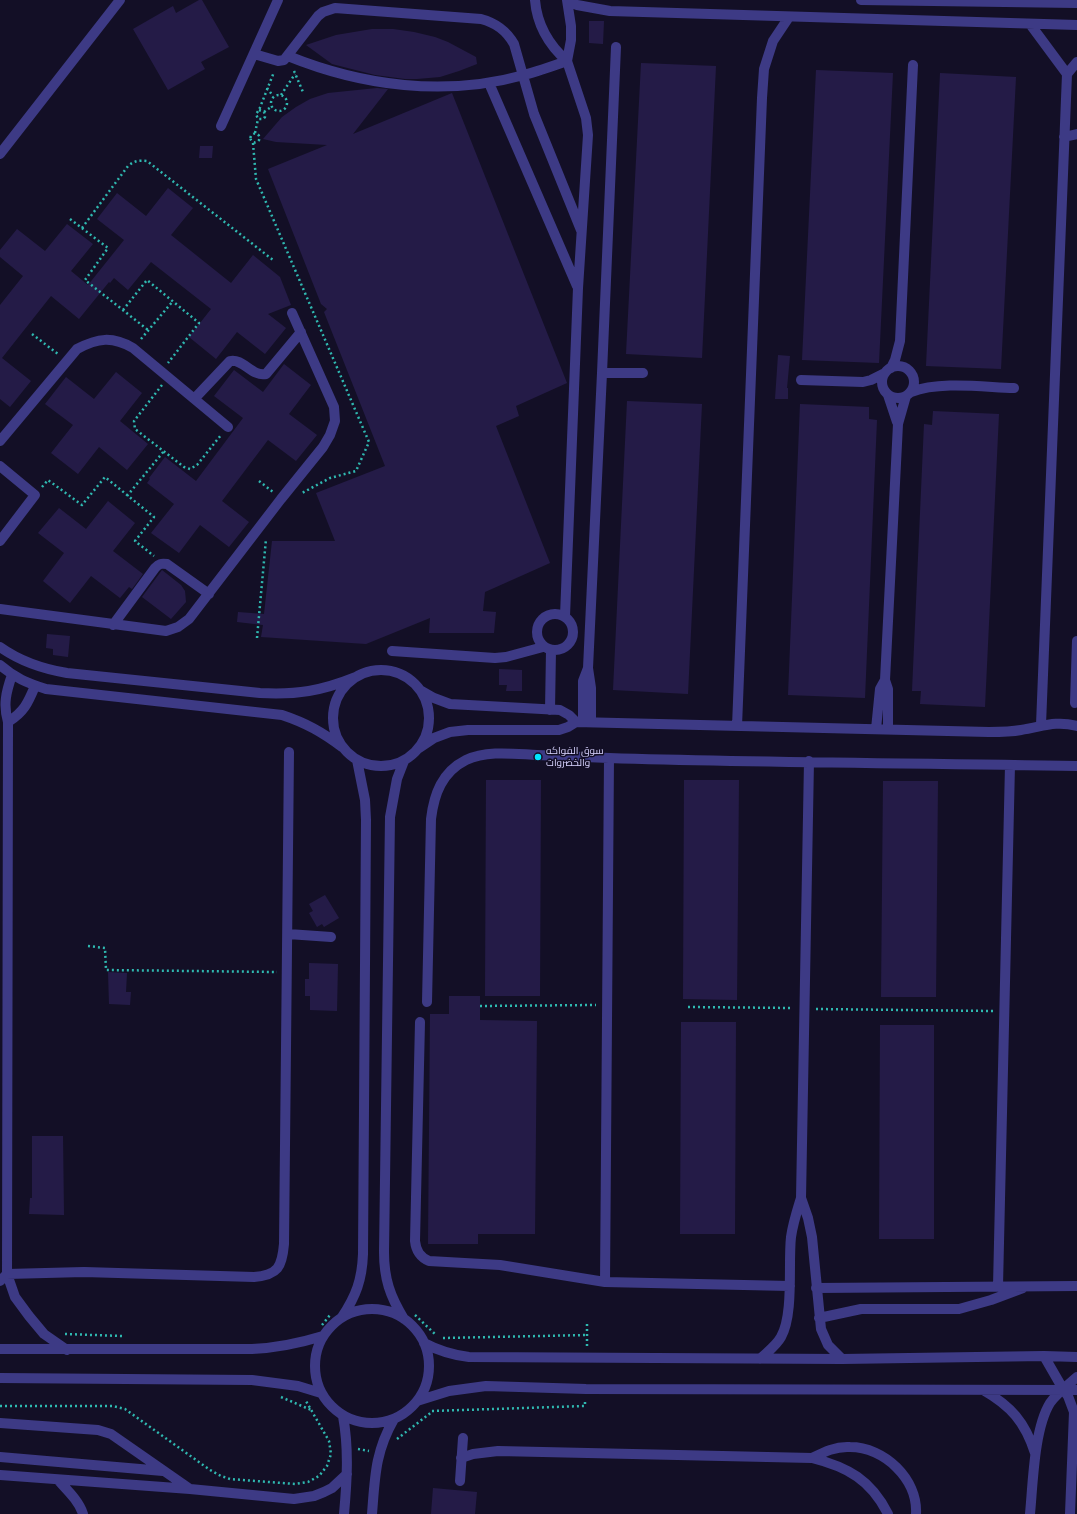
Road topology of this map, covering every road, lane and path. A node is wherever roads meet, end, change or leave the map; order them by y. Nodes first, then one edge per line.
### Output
1 (120, 0) edge
2 (129, 0) edge
3 (278, 0) edge
4 (535, 0) edge
5 (567, 0) edge
6 (860, 0) edge
7 (1077, 4) edge
8 (109, 15) junction
9 (789, 17) junction
10 (1030, 24) junction
11 (1077, 25) edge
12 (616, 47) dead end
13 (254, 54) junction
14 (288, 56) junction
15 (278, 61) junction
16 (568, 61) junction
17 (1077, 62) edge
18 (913, 65) dead end
19 (295, 73) junction
20 (1067, 74) junction
21 (523, 76) junction
22 (489, 82) junction
23 (267, 88) junction
24 (303, 92) dead end
25 (281, 95) junction
26 (274, 96) junction
27 (271, 107) junction
28 (259, 110) junction
29 (264, 112) junction
30 (258, 119) junction
31 (221, 126) dead end
32 (255, 133) junction
33 (1077, 134) edge
34 (1064, 137) junction
35 (253, 143) junction
36 (0, 154) edge
37 (70, 219) dead end
38 (82, 228) junction
39 (582, 233) junction
40 (273, 260) dead end
41 (578, 288) junction
42 (173, 300) junction
43 (123, 310) junction
44 (292, 313) dead end
45 (148, 330) junction
46 (301, 332) junction
47 (32, 334) dead end
48 (900, 341) junction
49 (133, 348) junction
50 (66, 361) junction
51 (888, 370) junction
52 (910, 372) junction
53 (602, 373) junction
54 (643, 373) dead end
55 (165, 374) junction
56 (802, 380) dead end
57 (863, 382) junction
58 (942, 386) junction
59 (1014, 388) dead end
60 (887, 394) junction
61 (909, 394) junction
62 (194, 398) junction
63 (898, 424) junction
64 (228, 426) joint
65 (0, 441) edge
66 (164, 451) junction
67 (0, 466) edge
68 (259, 482) dead end
69 (300, 494) dead end
70 (35, 495) junction
71 (127, 496) junction
72 (281, 499) junction
73 (266, 538) dead end
74 (0, 541) edge
75 (162, 563) junction
76 (209, 594) junction
77 (0, 609) edge
78 (565, 616) junction
79 (113, 625) junction
80 (257, 638) dead end
81 (1077, 642) edge
82 (0, 647) edge
83 (547, 648) junction
84 (392, 651) dead end
85 (0, 665) edge
86 (12, 675) junction
87 (356, 677) junction
88 (885, 680) junction
89 (35, 686) junction
90 (420, 690) junction
91 (1074, 703) dead end
92 (550, 710) junction
93 (8, 722) junction
94 (583, 722) junction
95 (1041, 725) junction
96 (737, 726) junction
97 (1077, 726) edge
98 (876, 729) junction
99 (888, 729) junction
100 (342, 748) junction
101 (419, 748) junction
102 (289, 752) dead end
103 (609, 758) junction
104 (357, 760) junction
105 (404, 761) junction
106 (809, 761) junction
107 (1010, 765) junction
108 (1077, 766) edge
109 (288, 934) junction
110 (331, 937) dead end
111 (88, 946) dead end
112 (287, 972) junction
113 (428, 1002) dead end
114 (607, 1005) junction
115 (480, 1006) dead end
116 (688, 1007) dead end
117 (804, 1009) junction
118 (1004, 1012) junction
119 (420, 1022) dead end
120 (801, 1198) junction
121 (4, 1277) edge
122 (605, 1282) junction
123 (0, 1285) edge
124 (790, 1286) junction
125 (998, 1286) junction
126 (1028, 1286) junction
127 (1077, 1286) edge
128 (816, 1288) junction
129 (331, 1314) dead end
130 (413, 1314) dead end
131 (342, 1317) junction
132 (819, 1318) junction
133 (404, 1319) junction
134 (587, 1322) dead end
135 (322, 1331) junction
136 (44, 1334) junction
137 (587, 1335) junction
138 (130, 1336) dead end
139 (424, 1343) junction
140 (0, 1349) edge
141 (67, 1350) junction
142 (1044, 1356) junction
143 (1077, 1357) edge
144 (586, 1358) junction
145 (760, 1359) junction
146 (842, 1359) junction
147 (1077, 1377) edge
148 (0, 1378) edge
149 (298, 1386) junction
150 (1063, 1389) junction
151 (983, 1390) junction
152 (1077, 1390) edge
153 (321, 1393) junction
154 (280, 1396) dead end
155 (417, 1401) junction
156 (0, 1406) edge
157 (443, 1406) dead end
158 (585, 1406) dead end
159 (311, 1410) junction
160 (432, 1412) junction
161 (343, 1416) junction
162 (394, 1419) junction
163 (0, 1423) edge
164 (463, 1438) dead end
165 (397, 1439) dead end
166 (1075, 1442) edge
167 (347, 1448) junction
168 (379, 1452) junction
169 (1035, 1454) junction
170 (0, 1457) edge
171 (461, 1458) junction
172 (812, 1458) junction
173 (165, 1472) junction
174 (347, 1474) junction
175 (0, 1475) edge
176 (58, 1480) junction
177 (460, 1481) dead end
178 (190, 1489) junction
179 (83, 1514) edge
180 (344, 1514) edge
181 (372, 1514) edge
182 (888, 1514) edge
183 (916, 1514) edge
184 (1030, 1514) edge
185 (1070, 1514) edge

1 - 8 street
2 - 8 street
3 - 13 street
4 - 16 street
5 - 9 street
5 - 16 street
6 - 7 street
8 - 36 street
9 - 10 street
9 - 96 street
10 - 11 street
10 - 20 street
12 - 53 street
13 - 15 street
13 - 31 street
14 - 15 street
14 - 19 path
14 - 21 street
14 - 22 street
15 - 23 path
16 - 21 street
16 - 39 street
17 - 20 street
18 - 48 street
19 - 24 path
19 - 25 path
20 - 34 street
21 - 22 street
21 - 39 street
22 - 41 street
23 - 26 path
23 - 28 path
25 - 26 path
25 - 27 path
26 - 27 path
27 - 29 path
28 - 29 path
28 - 30 path
29 - 30 path
30 - 32 path
32 - 35 path
32 - 35 path
33 - 34 street
34 - 95 street
35 - 69 path
37 - 38 path
38 - 40 path
38 - 43 path
39 - 41 street
41 - 78 street
42 - 43 path
42 - 45 path
42 - 55 path
43 - 45 path
44 - 46 street
45 - 49 path
46 - 62 street
46 - 72 street
47 - 50 path
48 - 51 street
48 - 52 street
49 - 50 street
49 - 55 street
50 - 65 street
51 - 52 street
51 - 57 street
51 - 60 street
52 - 58 street
52 - 61 street
53 - 54 street
53 - 94 street
55 - 62 street
55 - 66 path
56 - 57 street
57 - 60 street
58 - 59 street
58 - 61 street
60 - 61 street
60 - 63 street
61 - 63 street
62 - 64 street
63 - 88 street
64 - 66 path
66 - 71 path
67 - 70 street
68 - 72 path
70 - 71 path
70 - 74 street
71 - 75 path
72 - 76 street
73 - 80 path
75 - 76 street
75 - 79 street
76 - 79 street
77 - 79 street
78 - 83 street
78 - 83 street
81 - 91 street
82 - 87 street
83 - 84 street
83 - 92 street
85 - 86 street
86 - 89 street
86 - 93 street
87 - 90 street
87 - 100 street
88 - 98 street
88 - 99 street
89 - 93 street
89 - 100 street
90 - 92 street
90 - 101 street
92 - 94 street
93 - 121 street
94 - 96 street
94 - 101 street
95 - 97 street
95 - 99 street
96 - 98 street
98 - 99 street
100 - 104 street
101 - 105 street
102 - 109 street
103 - 106 street
103 - 113 street
103 - 114 street
104 - 105 street
104 - 131 street
105 - 133 street
106 - 107 street
106 - 117 street
107 - 108 street
107 - 118 street
109 - 110 street
109 - 112 street
111 - 112 path
112 - 121 street
114 - 115 path
114 - 122 street
116 - 117 path
117 - 118 path
117 - 120 street
118 - 125 street
119 - 122 street
120 - 124 street
120 - 128 street
121 - 123 street
121 - 136 street
122 - 124 street
124 - 145 street
125 - 126 street
125 - 128 street
126 - 127 street
126 - 132 street
128 - 132 street
129 - 135 path
130 - 137 path
131 - 133 street
131 - 135 street
132 - 146 street
133 - 139 street
134 - 137 path
135 - 141 street
135 - 153 street
136 - 138 path
136 - 141 street
137 - 144 path
139 - 144 street
139 - 155 street
140 - 141 street
142 - 143 street
142 - 146 street
142 - 150 street
144 - 145 street
145 - 146 street
147 - 150 street
148 - 149 street
149 - 153 street
149 - 159 path
150 - 151 street
150 - 152 street
150 - 166 street
150 - 169 street
151 - 155 street
151 - 169 street
153 - 161 street
154 - 159 path
155 - 162 street
156 - 159 path
157 - 160 path
158 - 160 path
160 - 165 path
161 - 162 street
161 - 167 street
162 - 168 street
163 - 173 street
164 - 171 street
166 - 185 street
167 - 168 path
167 - 174 street
168 - 181 street
169 - 184 street
170 - 173 street
171 - 172 street
171 - 177 street
172 - 182 street
172 - 183 street
173 - 178 street
174 - 178 street
174 - 180 street
175 - 176 street
176 - 178 street
176 - 179 street

